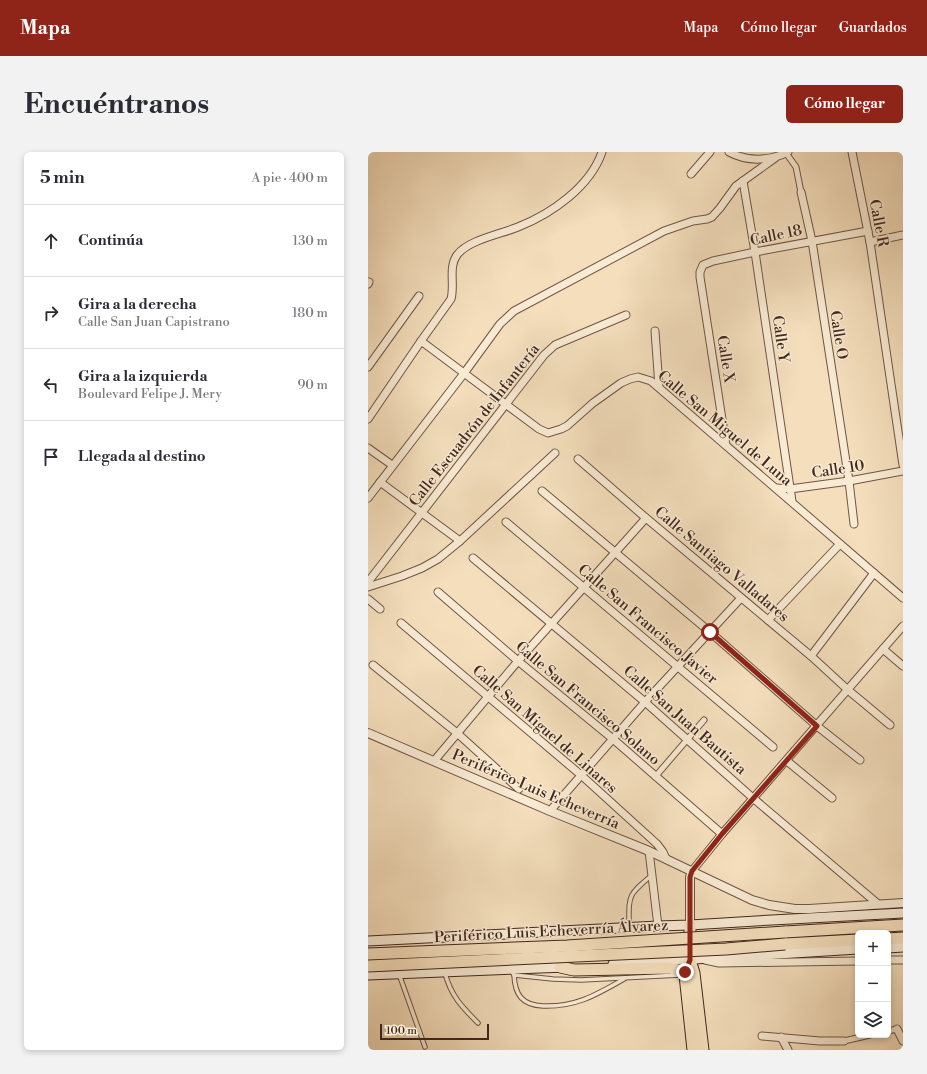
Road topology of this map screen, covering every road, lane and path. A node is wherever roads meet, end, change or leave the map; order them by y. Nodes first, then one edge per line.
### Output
1 (602, 152) edge
2 (710, 152) edge
3 (729, 152) edge
4 (787, 152) edge
5 (852, 152) edge
6 (775, 158) junction
7 (690, 174) dead end
8 (742, 181) junction
9 (801, 192) joint
10 (868, 231) junction
11 (903, 235) edge
12 (812, 241) junction
13 (870, 242) junction
14 (755, 252) junction
15 (700, 277) joint
16 (419, 296) dead end
17 (626, 315) dead end
18 (655, 331) dead end
19 (421, 341) junction
20 (368, 367) edge
21 (465, 372) junction
22 (659, 386) junction
23 (506, 404) junction
24 (368, 419) edge
25 (726, 445) junction
26 (368, 448) edge
27 (555, 453) dead end
28 (578, 459) dead end
29 (392, 465) junction
30 (903, 465) edge
31 (903, 471) edge
32 (849, 481) junction
33 (380, 482) junction
34 (776, 488) junction
35 (790, 489) junction
36 (542, 491) dead end
37 (368, 498) edge
38 (792, 501) junction
39 (422, 513) junction
40 (646, 518) junction
41 (506, 522) dead end
42 (854, 524) dead end
43 (460, 541) junction
44 (840, 544) junction
45 (614, 553) junction
46 (473, 558) dead end
47 (874, 574) junction
48 (368, 582) edge
49 (368, 587) edge
50 (584, 588) junction
51 (438, 592) dead end
52 (741, 598) junction
53 (903, 598) edge
54 (368, 599) edge
55 (380, 608) dead end
56 (768, 620) junction
57 (401, 624) dead end
58 (551, 624) junction
59 (903, 626) edge
60 (710, 632) junction
61 (883, 649) junction
62 (811, 656) junction
63 (518, 661) junction
64 (373, 665) dead end
65 (903, 666) edge
66 (678, 667) junction
67 (848, 690) junction
68 (488, 697) junction
69 (645, 702) junction
70 (704, 720) dead end
71 (890, 725) dead end
72 (817, 726) junction
73 (368, 733) edge
74 (457, 733) junction
75 (613, 739) junction
76 (688, 739) junction
77 (773, 747) dead end
78 (860, 760) dead end
79 (434, 761) junction
80 (787, 761) junction
81 (581, 775) junction
82 (655, 776) junction
83 (519, 789) dead end
84 (832, 798) dead end
85 (754, 799) junction
86 (550, 811) junction
87 (722, 834) junction
88 (649, 851) junction
89 (666, 859) junction
90 (692, 871) junction
91 (652, 875) junction
92 (903, 903) edge
93 (878, 904) junction
94 (822, 913) junction
95 (903, 913) edge
96 (722, 923) junction
97 (690, 925) junction
98 (903, 925) edge
99 (658, 926) junction
100 (629, 928) junction
101 (785, 938) junction
102 (903, 938) edge
103 (891, 939) edge
104 (855, 940) edge
105 (368, 941) edge
106 (903, 947) edge
107 (891, 948) edge
108 (855, 949) edge
109 (368, 954) edge
110 (728, 957) junction
111 (703, 959) junction
112 (690, 960) junction
113 (855, 960) edge
114 (891, 960) edge
115 (903, 960) edge
116 (655, 962) junction
117 (368, 966) edge
118 (560, 967) junction
119 (445, 971) junction
120 (512, 972) junction
121 (398, 973) junction
122 (685, 973) junction
123 (368, 975) edge
124 (625, 978) junction
125 (692, 992) junction
126 (478, 1023) dead end
127 (695, 1025) junction
128 (897, 1029) joint
129 (891, 1030) edge
130 (762, 1036) dead end
131 (781, 1037) junction
132 (857, 1038) edge
133 (844, 1041) joint
134 (903, 1041) edge
135 (425, 1047) dead end
136 (693, 1050) edge
137 (703, 1050) edge
138 (788, 1050) edge

1 - 19 street
2 - 7 street
3 - 6 street
4 - 6 street
4 - 9 street, Calle O
5 - 10 street, Calle R
6 - 8 street
8 - 14 street, Calle Y
8 - 21 street
9 - 12 street, Calle O
10 - 12 street, Calle 18
10 - 13 street, Calle R
11 - 13 street
12 - 14 street, Calle 18
12 - 32 street, Calle O
13 - 30 street, Calle R
14 - 15 street, Calle 18
14 - 35 street, Calle Y
15 - 25 street, Calle X
16 - 20 street
17 - 23 street, Calle Escuadrón de Infantería
18 - 22 street
19 - 21 street, Calle San Miguel de Luna
19 - 24 street
21 - 23 street, Calle San Miguel de Luna
21 - 29 street
22 - 23 street, Calle San Miguel de Luna
22 - 25 street, Calle San Miguel de Luna
23 - 39 street, Calle Escuadrón de Infantería
25 - 34 street, Calle San Miguel de Luna
26 - 29 street
27 - 43 street
28 - 40 street, Calle Santiago Valladares
29 - 33 street
31 - 32 street, Calle 10
32 - 35 street, Calle 10
32 - 42 street, Calle O
33 - 37 street
33 - 39 street
34 - 35 street, Calle 10
34 - 38 street, Calle San Miguel de Luna
35 - 38 street, Calle Y
36 - 45 street
38 - 44 street, Calle San Miguel de Luna
39 - 43 street
39 - 48 street, Calle Escuadrón de Infantería
40 - 45 street
40 - 52 street, Calle Santiago Valladares
41 - 50 street, Calle San Francisco Javier
43 - 49 street
44 - 47 street, Calle San Miguel de Luna
44 - 56 street
45 - 50 street
45 - 60 street
46 - 58 street, Calle San Juan Bautista
47 - 53 street, Calle San Miguel de Luna
47 - 62 street
50 - 58 street
50 - 66 street, Calle San Francisco Javier
51 - 63 street, Calle San Francisco Solano
52 - 56 street, Calle Santiago Valladares
52 - 60 street
54 - 55 street
56 - 62 street, Calle Santiago Valladares
57 - 68 street, Calle San Miguel de Linares
58 - 63 street
58 - 69 street, Calle San Juan Bautista
59 - 61 street
60 - 66 street
60 - 72 street
61 - 65 street
61 - 67 street
62 - 67 street, Calle Santiago Valladares
63 - 68 street
63 - 75 street, Calle San Francisco Solano
64 - 74 street
66 - 69 street
66 - 77 street, Calle San Francisco Javier
67 - 71 street, Calle Santiago Valladares
67 - 72 street
68 - 74 street
68 - 81 street, Calle San Miguel de Linares
69 - 75 street
69 - 76 street, Calle San Juan Bautista
70 - 76 street
72 - 78 street
72 - 80 street
73 - 79 street, Periférico Luis Echeverría
74 - 79 street
74 - 83 street
75 - 81 street
75 - 82 street, Calle San Francisco Solano
76 - 82 street
76 - 85 street, Calle San Juan Bautista
79 - 86 street, Periférico Luis Echeverría
80 - 84 street
80 - 85 street
81 - 86 street
81 - 89 street, Calle San Miguel de Linares
82 - 87 street, Calle San Francisco Solano
85 - 87 street
85 - 93 street, Calle San Juan Bautista
86 - 88 street, Periférico Luis Echeverría
87 - 90 street
88 - 89 street, Periférico Luis Echeverría
88 - 91 street
89 - 90 street, Periférico Luis Echeverría
90 - 94 street, Periférico Luis Echeverría
90 - 97 street
91 - 99 street
91 - 100 lane
92 - 93 street, Periférico Luis Echeverría Álvarez
93 - 94 street, Periférico Luis Echeverría Álvarez
94 - 95 main road, Periférico Luis Echeverría Álvarez
94 - 96 main road, Periférico Luis Echeverría Álvarez
96 - 97 main road, Periférico Luis Echeverría Álvarez
96 - 110 main road
97 - 99 main road, Periférico Luis Echeverría Álvarez
97 - 112 main road
98 - 101 main road, Periférico Luis Echeverría Álvarez
99 - 100 main road, Periférico Luis Echeverría Álvarez
99 - 116 main road
100 - 105 main road, Periférico Luis Echeverría Álvarez
101 - 104 main road, Periférico Luis Echeverría Álvarez
101 - 109 main road, Periférico Luis Echeverría Álvarez, bridge
101 - 117 main road, Periférico Luis Echeverría Álvarez, bridge
102 - 103 main road
106 - 107 main road
108 - 110 main road
110 - 111 main road
111 - 112 main road
111 - 113 street
112 - 116 main road
112 - 122 main road
112 - 125 main road
114 - 115 street
116 - 118 main road
118 - 120 main road
118 - 122 main road
119 - 120 main road
119 - 121 main road
119 - 126 lane
120 - 124 lane
120 - 124 lane
121 - 123 main road
121 - 135 lane
122 - 124 lane
122 - 125 main road
125 - 127 main road
127 - 136 main road
127 - 137 main road
128 - 129 street
128 - 134 street
130 - 131 street
131 - 133 street
131 - 138 street
132 - 133 street

